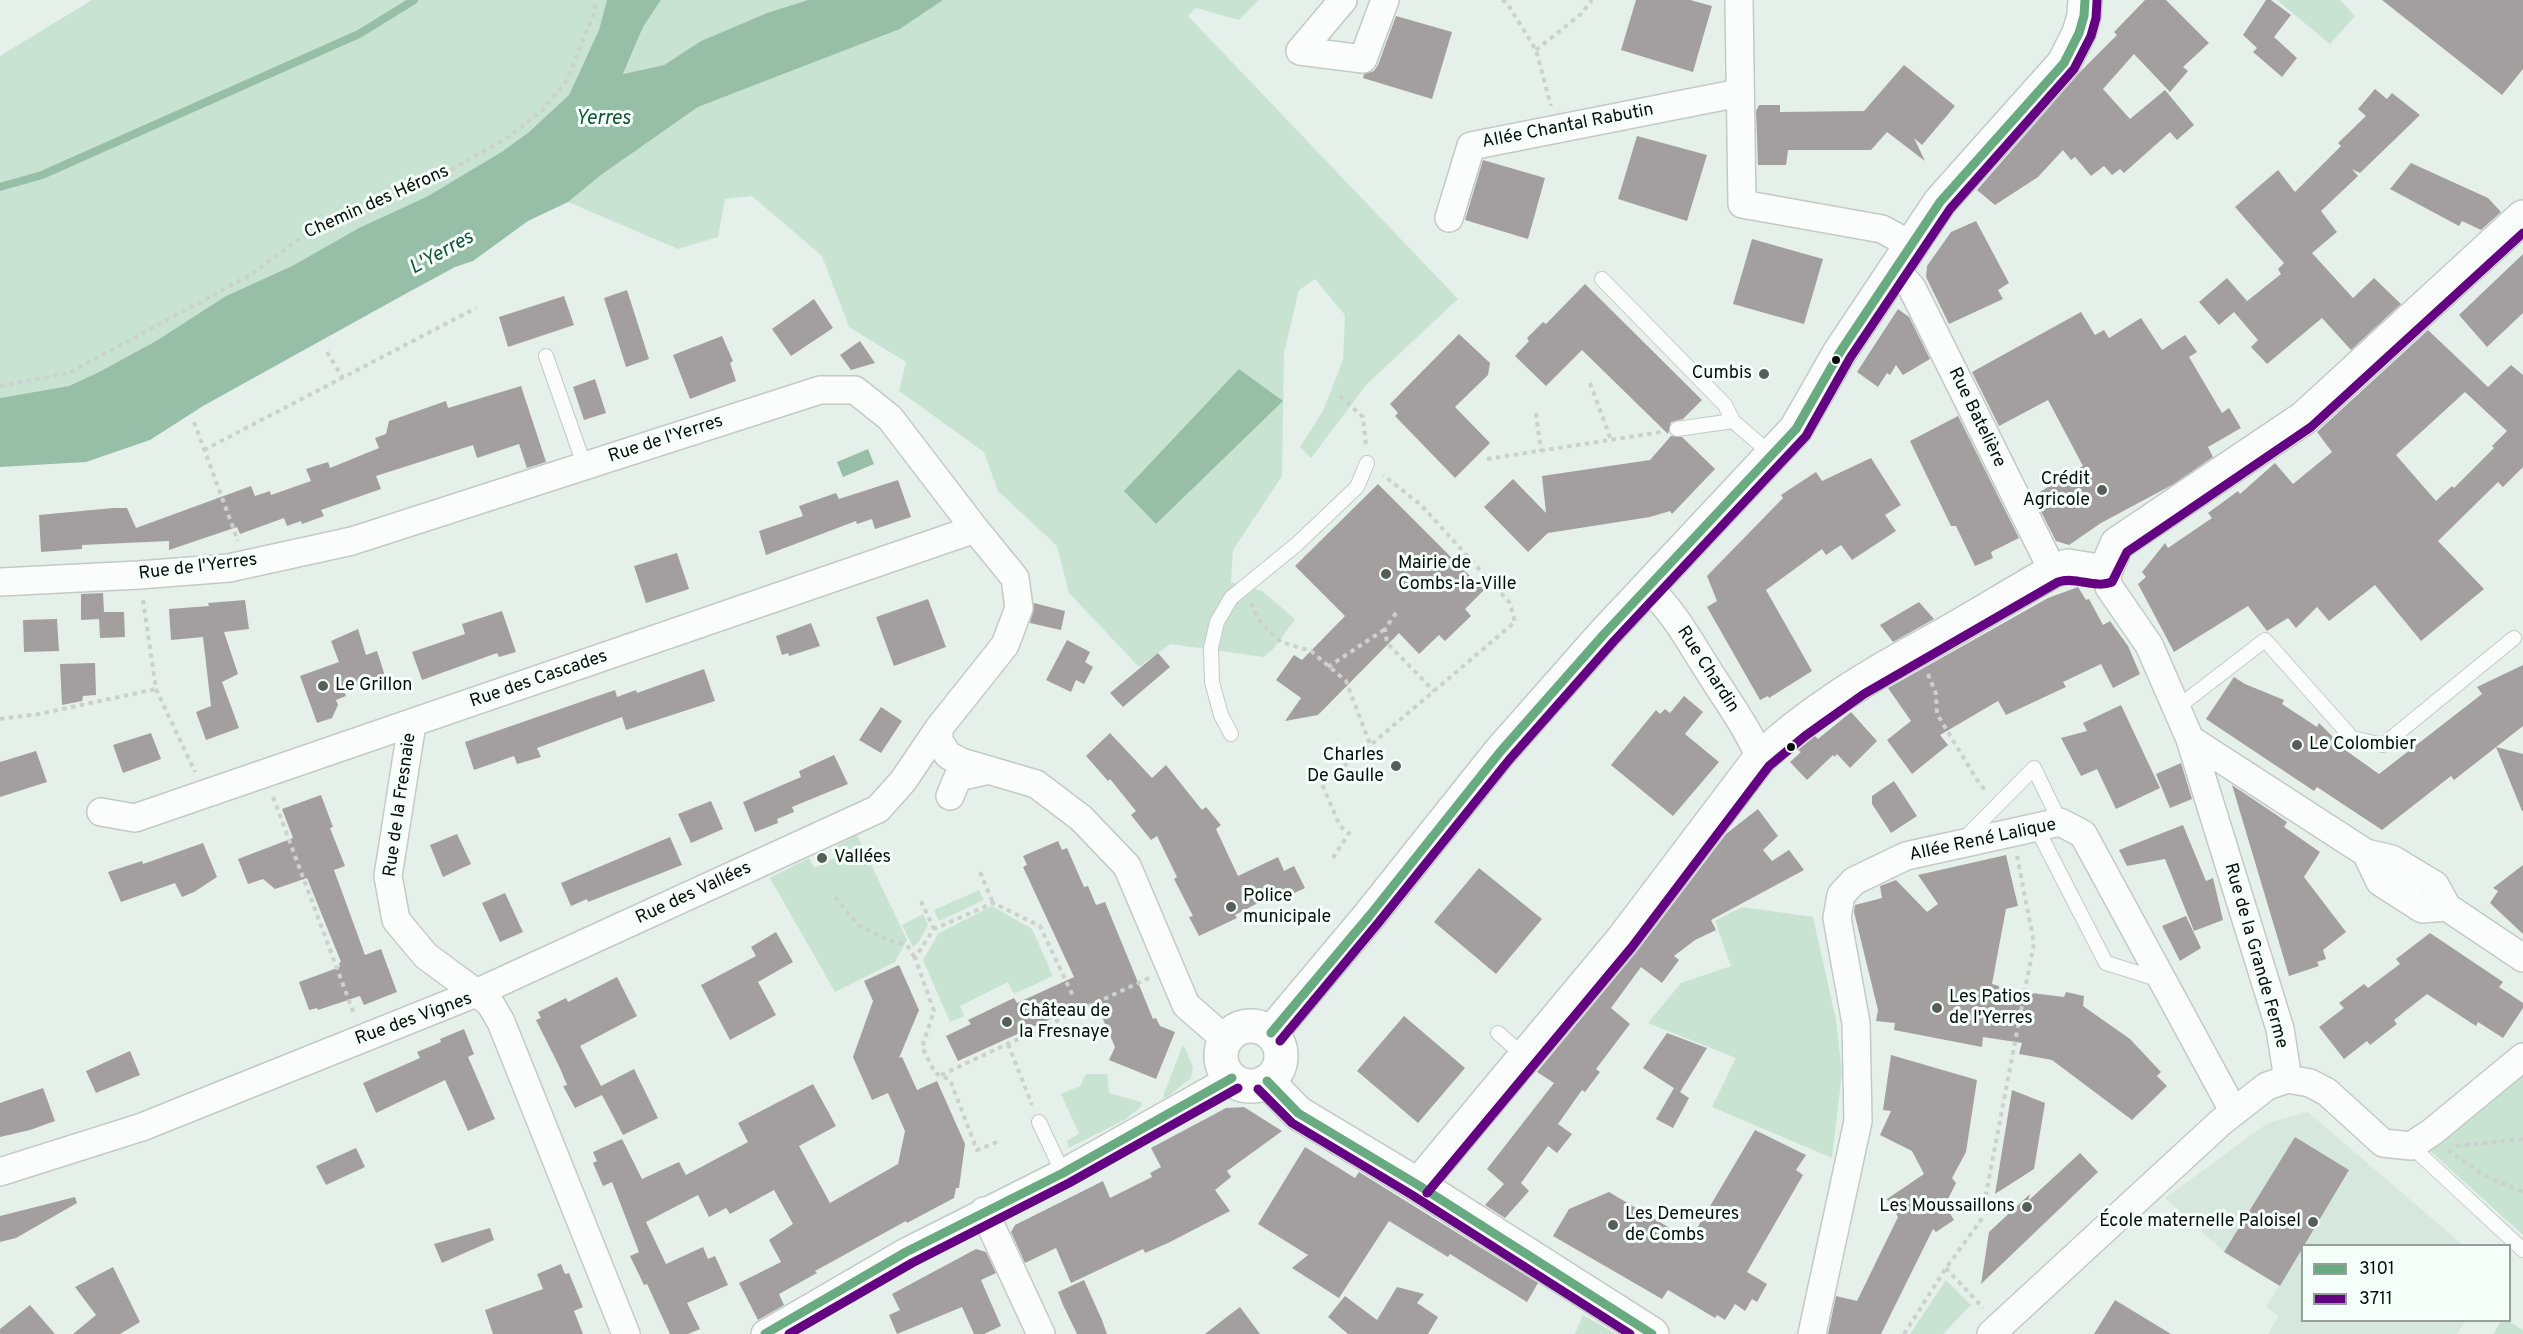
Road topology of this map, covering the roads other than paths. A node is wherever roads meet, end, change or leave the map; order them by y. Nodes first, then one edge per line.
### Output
1 (1343, 0) edge
2 (1385, 0) edge
3 (1739, 0) edge
4 (2085, 0) edge
5 (1739, 93) junction
6 (2523, 217) edge
7 (1449, 218) dead end
8 (1903, 257) junction
9 (1602, 279) dead end
10 (546, 356) dead end
11 (1733, 421) junction
12 (1677, 429) road end
13 (1772, 455) junction
14 (1367, 463) dead end
15 (585, 466) junction
16 (975, 529) junction
17 (2053, 571) junction
18 (2105, 572) junction
19 (0, 582) edge
20 (1648, 588) junction
21 (2514, 638) dead end
22 (2178, 707) junction
23 (412, 724) junction
24 (939, 728) junction
25 (1231, 734) dead end
26 (2190, 739) junction
27 (1760, 758) junction
28 (991, 770) junction
29 (903, 781) joint
30 (950, 796) dead end
31 (101, 812) dead end
32 (2036, 827) junction
33 (1959, 844) junction
34 (2523, 958) edge
35 (2161, 980) junction
36 (476, 993) junction
37 (1271, 1033) junction
38 (1498, 1033) dead end
39 (1226, 1040) junction
40 (1524, 1056) junction
41 (2523, 1057) edge
42 (1232, 1078) junction
43 (2288, 1079) junction
44 (1266, 1081) junction
45 (2234, 1112) junction
46 (1039, 1122) road end
47 (2411, 1146) junction
48 (0, 1172) edge
49 (1063, 1173) junction
50 (1418, 1185) junction
51 (984, 1211) junction
52 (2523, 1250) edge
53 (1995, 1330) edge
54 (626, 1334) edge
55 (765, 1334) edge
56 (1041, 1334) edge
57 (1652, 1334) edge
58 (1812, 1334) edge

1 - 2 street
3 - 5 street
4 - 8 main road
5 - 7 street, Allée Chantal Rabutin
5 - 8 street
6 - 18 main road
8 - 13 main road
8 - 17 street, Rue Batelière
9 - 11 lane
10 - 15 lane
11 - 12 lane
11 - 13 lane
13 - 20 main road
14 - 25 lane
15 - 16 street, Rue de l'Yerres
15 - 19 street, Rue de l'Yerres
16 - 23 street, Rue des Cascades
16 - 24 street, Rue de l'Yerres
17 - 18 main road
17 - 27 main road
18 - 22 street, Rue de la Grande Ferme
20 - 27 street, Rue Chardin
20 - 37 main road
21 - 22 lane
22 - 26 street, Rue de la Grande Ferme
23 - 31 street, Rue des Cascades
23 - 36 street, Rue de la Fresnaie
24 - 28 street
24 - 29 street, Rue de l'Yerres
26 - 34 street
26 - 43 street, Rue de la Grande Ferme
27 - 40 main road
28 - 30 street
28 - 39 street
29 - 36 street, Rue des Vallées
32 - 33 street, Allée René Lalique
32 - 33 lane
32 - 35 lane
32 - 35 street, Allée René Lalique
33 - 58 street, Allée René Lalique
35 - 45 street, Allée René Lalique
36 - 48 street, Rue des Vignes
36 - 54 street, Rue des Vignes
37 - 39 main road
37 - 44 main road
38 - 40 lane
39 - 42 main road
40 - 50 main road
41 - 47 street
42 - 44 main road
42 - 49 street
43 - 45 street
43 - 47 street
44 - 50 main road
45 - 53 street
46 - 49 lane
47 - 52 lane
49 - 51 street
50 - 57 main road
51 - 55 street
51 - 56 street

